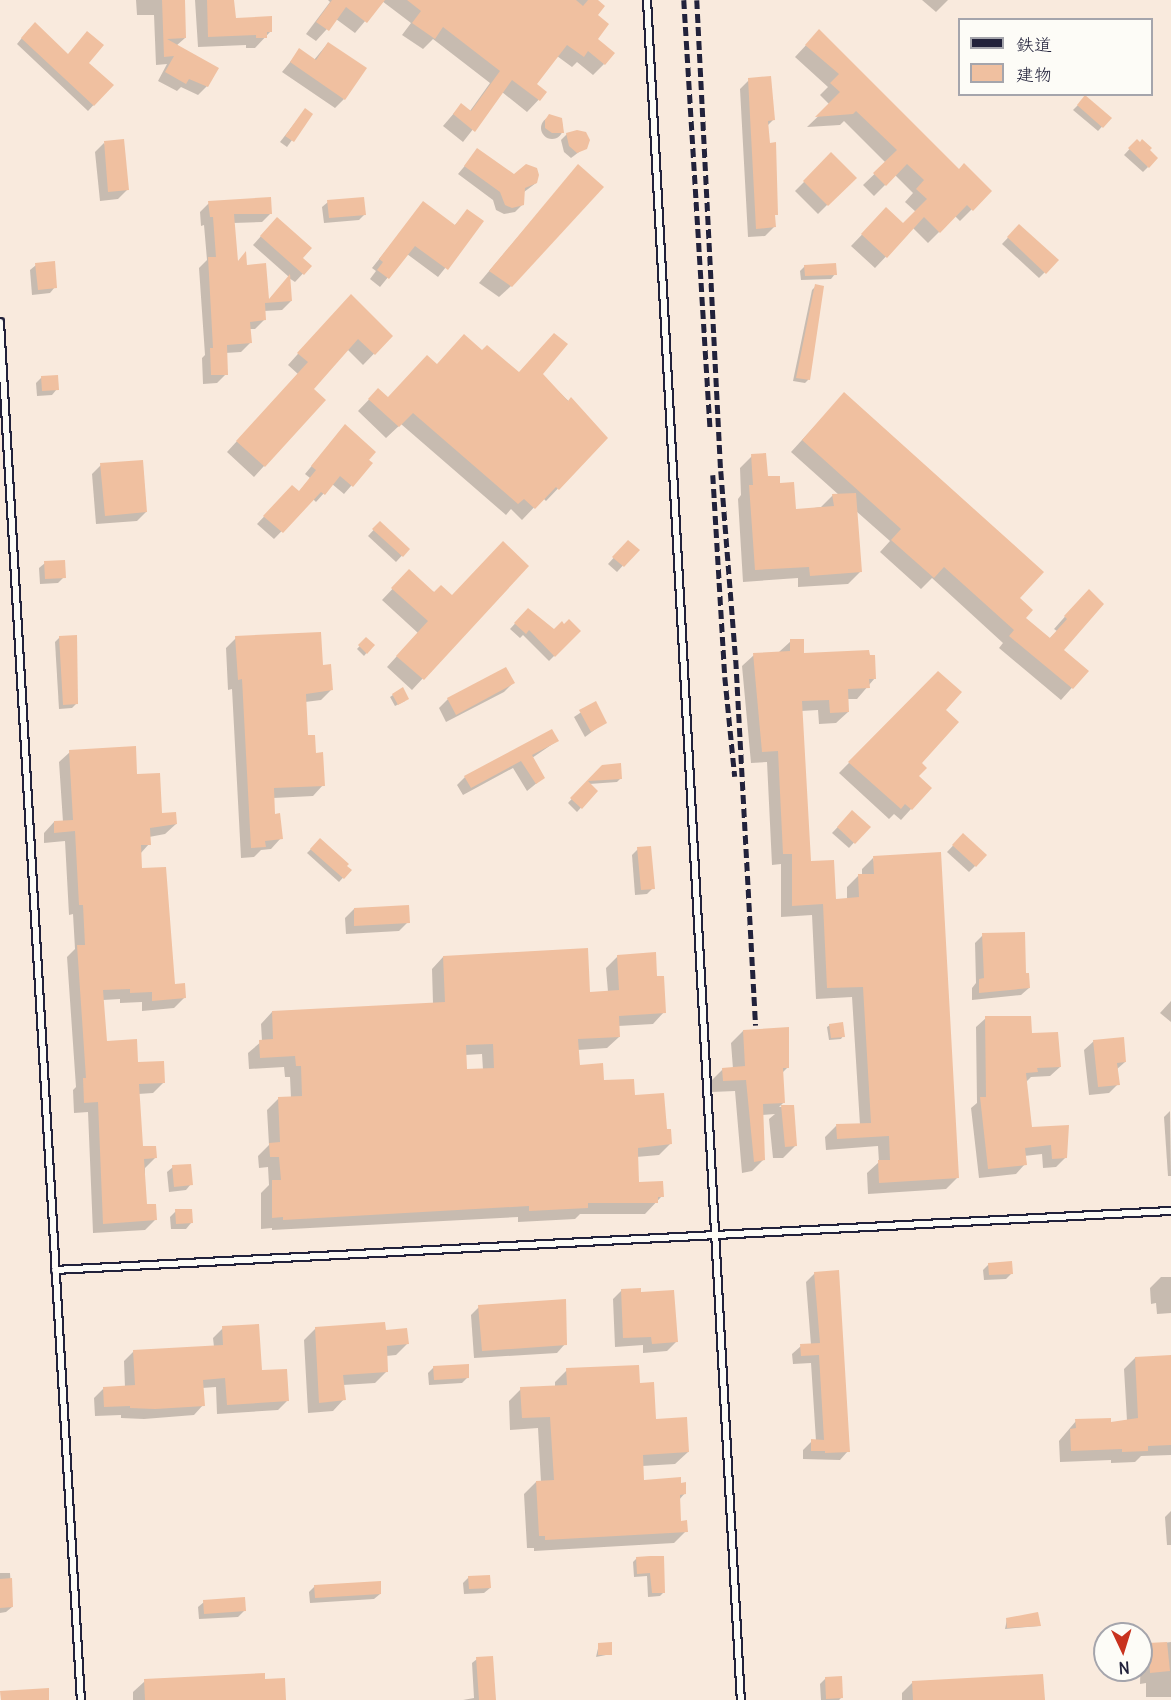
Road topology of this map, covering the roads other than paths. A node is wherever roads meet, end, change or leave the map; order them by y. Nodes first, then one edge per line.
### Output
1 (647, 0) edge
2 (0, 322) edge
3 (3, 421) edge
4 (1171, 1210) edge
5 (714, 1235) junction
6 (55, 1270) junction
7 (81, 1700) edge
8 (741, 1700) edge

1 - 5 lane
2 - 3 lane
3 - 6 lane
4 - 5 lane
5 - 6 lane
5 - 8 lane
6 - 7 lane

